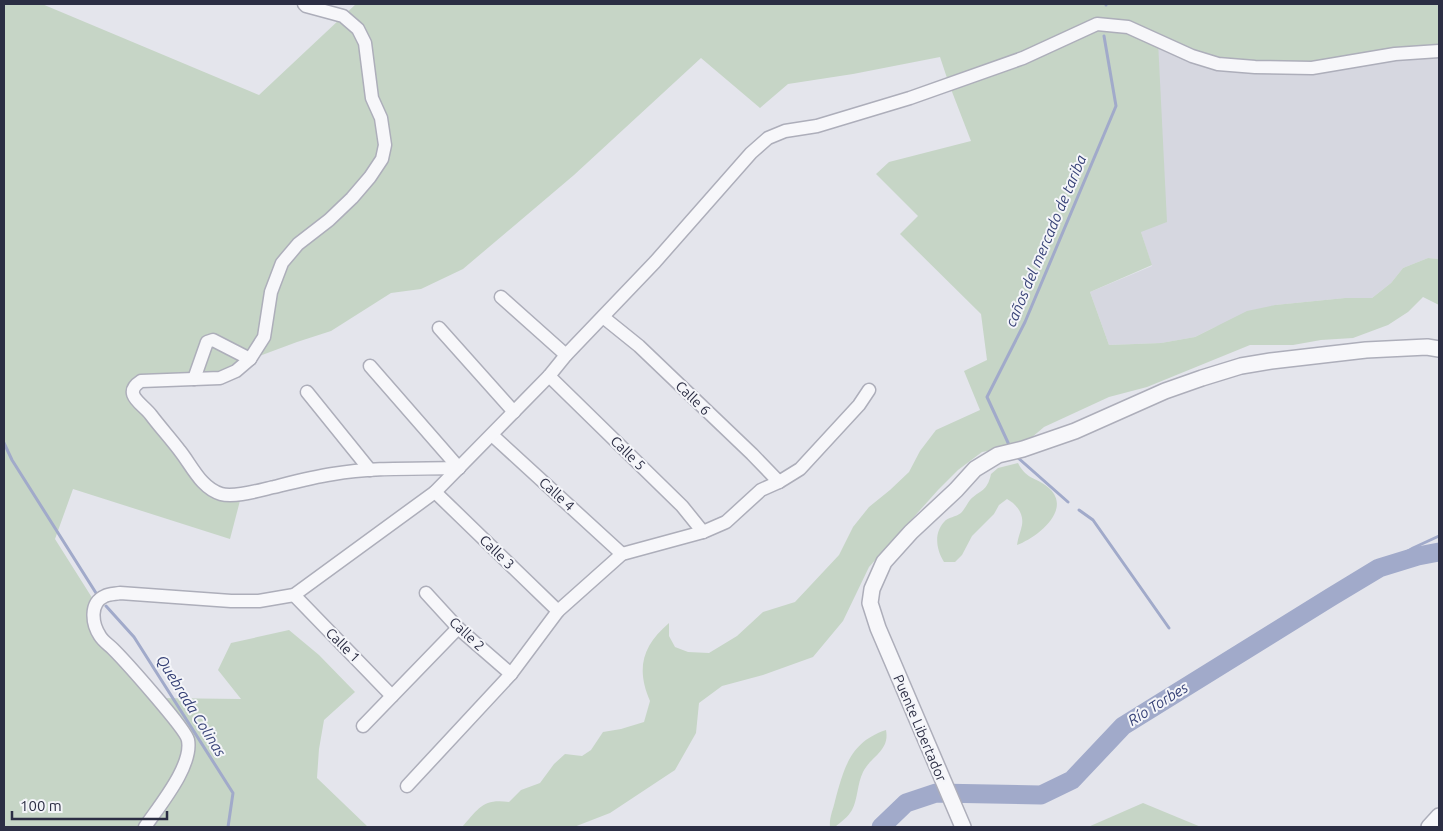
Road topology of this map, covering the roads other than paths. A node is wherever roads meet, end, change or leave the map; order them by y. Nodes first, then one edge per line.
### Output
1 (304, 4) edge
2 (1439, 51) edge
3 (501, 297) dead end
4 (603, 317) junction
5 (439, 328) dead end
6 (1439, 348) edge
7 (566, 355) junction
8 (250, 359) junction
9 (370, 366) dead end
10 (549, 376) junction
11 (194, 379) junction
12 (869, 390) dead end
13 (307, 392) dead end
14 (514, 412) junction
15 (492, 435) junction
16 (459, 468) junction
17 (370, 470) junction
18 (778, 482) junction
19 (435, 492) junction
20 (703, 532) junction
21 (622, 554) junction
22 (426, 593) dead end
23 (294, 595) junction
24 (558, 611) junction
25 (458, 628) junction
26 (511, 674) junction
27 (392, 696) junction
28 (362, 726) dead end
29 (407, 786) dead end
30 (1439, 816) edge
31 (145, 827) edge
32 (963, 827) edge
33 (1429, 827) edge

1 - 8 street
2 - 4 street
3 - 7 street
4 - 7 street
4 - 18 street, Calle 6
5 - 14 street
6 - 32 street, Puente Libertador
7 - 10 street
8 - 11 street
8 - 11 street
9 - 16 street
10 - 14 street
10 - 20 street, Calle 5
11 - 17 street
12 - 18 street
13 - 17 street
14 - 15 street
15 - 16 street
15 - 21 street, Calle 4
16 - 17 street
16 - 19 street
18 - 20 street
19 - 23 street
19 - 24 street, Calle 3
20 - 21 street
21 - 24 street
22 - 25 street, Calle 2
23 - 27 street, Calle 1
23 - 31 street
24 - 26 street
25 - 26 street, Calle 2
25 - 27 street
26 - 29 street
27 - 28 street
30 - 33 street

